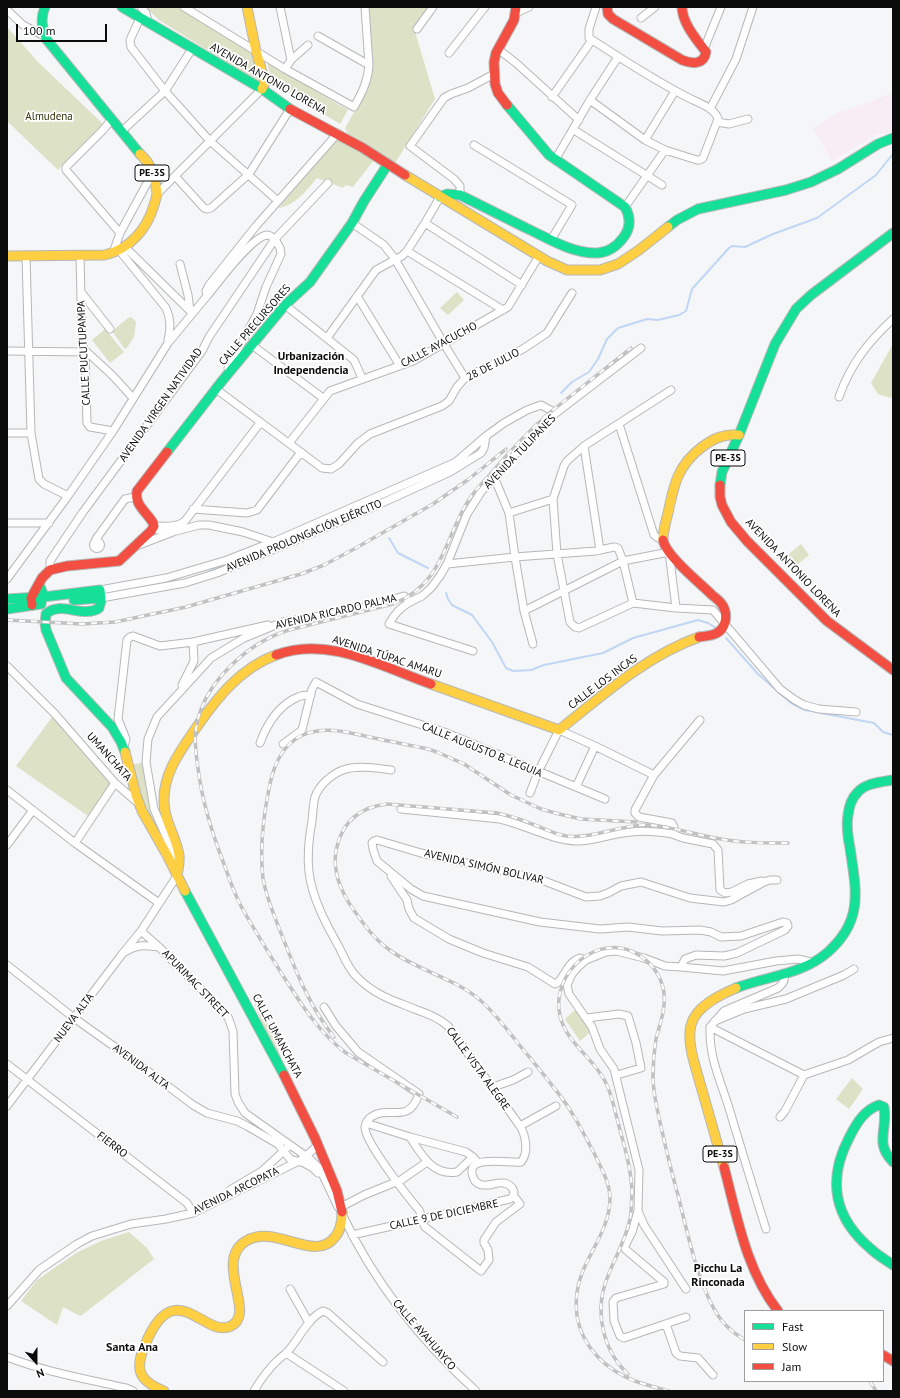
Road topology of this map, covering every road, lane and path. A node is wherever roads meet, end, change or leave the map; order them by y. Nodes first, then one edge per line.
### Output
1 (45, 7) edge
2 (122, 7) edge
3 (141, 7) edge
4 (184, 7) edge
5 (247, 7) edge
6 (280, 7) edge
7 (364, 7) edge
8 (433, 7) edge
9 (485, 7) edge
10 (529, 7) edge
11 (596, 7) edge
12 (607, 7) edge
13 (655, 7) edge
14 (682, 7) edge
15 (721, 7) edge
16 (753, 7) edge
17 (7, 10) edge
18 (516, 10) edge
19 (641, 18) dead end
20 (144, 20) junction
21 (417, 29) dead end
22 (46, 36) junction
23 (318, 36) dead end
24 (592, 40) junction
25 (308, 45) dead end
26 (192, 49) junction
27 (498, 49) junction
28 (704, 49) junction
29 (256, 51) junction
30 (449, 53) dead end
31 (618, 57) junction
32 (291, 60) junction
33 (369, 65) junction
34 (285, 69) junction
35 (494, 74) junction
36 (262, 89) junction
37 (165, 91) junction
38 (675, 91) junction
39 (552, 97) junction
40 (590, 100) junction
41 (290, 108) junction
42 (710, 109) junction
43 (112, 119) junction
44 (748, 119) dead end
45 (578, 120) junction
46 (718, 122) junction
47 (574, 130) junction
48 (122, 131) junction
49 (338, 133) junction
50 (893, 138) edge
51 (645, 140) junction
52 (210, 141) junction
53 (474, 145) dead end
54 (665, 150) junction
55 (555, 160) junction
56 (388, 164) junction
57 (152, 174) junction
58 (249, 174) junction
59 (175, 176) junction
60 (646, 176) junction
61 (328, 183) dead end
62 (662, 185) dead end
63 (157, 194) junction
64 (460, 195) junction
65 (440, 197) junction
66 (278, 201) junction
67 (625, 207) junction
68 (352, 223) junction
69 (425, 223) junction
70 (120, 233) junction
71 (893, 233) edge
72 (275, 240) junction
73 (551, 240) junction
74 (119, 250) junction
75 (407, 251) junction
76 (80, 255) junction
77 (7, 256) edge
78 (26, 256) junction
79 (540, 256) junction
80 (395, 259) junction
81 (180, 264) dead end
82 (522, 285) junction
83 (81, 292) junction
84 (572, 293) dead end
85 (207, 296) junction
86 (357, 296) junction
87 (285, 305) junction
88 (502, 310) junction
89 (191, 312) junction
90 (893, 319) edge
91 (110, 328) dead end
92 (327, 338) junction
93 (168, 343) junction
94 (444, 344) junction
95 (252, 345) junction
96 (641, 348) dead end
97 (7, 351) edge
98 (29, 352) junction
99 (85, 352) junction
100 (400, 366) junction
101 (362, 378) junction
102 (465, 378) junction
103 (222, 381) junction
104 (216, 389) junction
105 (671, 390) dead end
106 (839, 397) dead end
107 (133, 398) junction
108 (323, 398) junction
109 (556, 414) junction
110 (260, 423) junction
111 (619, 424) junction
112 (113, 431) junction
113 (31, 433) junction
114 (7, 434) edge
115 (739, 435) junction
116 (486, 436) junction
117 (288, 443) junction
118 (584, 446) junction
119 (301, 452) junction
120 (494, 477) junction
121 (68, 496) junction
122 (135, 497) junction
123 (553, 499) junction
124 (193, 509) junction
125 (509, 513) junction
126 (7, 523) edge
127 (49, 523) junction
128 (153, 528) junction
129 (176, 531) junction
130 (663, 538) junction
131 (95, 542) dead end
132 (273, 542) junction
133 (135, 546) junction
134 (600, 550) junction
135 (669, 552) junction
136 (557, 554) junction
137 (515, 557) junction
138 (623, 561) junction
139 (447, 564) junction
140 (50, 570) junction
141 (7, 580) edge
142 (564, 590) junction
143 (100, 594) junction
144 (7, 599) edge
145 (37, 601) junction
146 (410, 602) junction
147 (633, 603) junction
148 (7, 608) edge
149 (676, 608) junction
150 (524, 612) junction
151 (7, 613) edge
152 (283, 622) junction
153 (725, 624) junction
154 (193, 642) junction
155 (533, 644) dead end
156 (473, 651) dead end
157 (7, 666) edge
158 (893, 670) edge
159 (179, 692) junction
160 (311, 695) junction
161 (856, 712) dead end
162 (700, 720) dead end
163 (559, 730) junction
164 (260, 743) dead end
165 (284, 744) dead end
166 (595, 746) junction
167 (124, 749) junction
168 (391, 770) dead end
169 (538, 772) junction
170 (651, 774) junction
171 (893, 780) edge
172 (115, 783) junction
173 (576, 787) junction
174 (7, 790) edge
175 (530, 793) dead end
176 (605, 799) dead end
177 (139, 804) junction
178 (401, 809) dead end
179 (33, 810) junction
180 (672, 834) junction
181 (76, 843) junction
182 (7, 845) edge
183 (388, 870) junction
184 (178, 871) junction
185 (777, 880) dead end
186 (764, 882) junction
187 (411, 889) junction
188 (407, 900) junction
189 (159, 903) junction
190 (141, 931) junction
191 (159, 947) junction
192 (123, 953) junction
193 (586, 960) junction
194 (813, 963) junction
195 (7, 966) edge
196 (682, 967) junction
197 (854, 969) dead end
198 (783, 974) junction
199 (324, 1007) dead end
200 (74, 1018) junction
201 (587, 1018) junction
202 (712, 1024) junction
203 (893, 1038) edge
204 (7, 1064) edge
205 (528, 1072) dead end
206 (616, 1075) junction
207 (804, 1075) junction
208 (28, 1080) junction
209 (493, 1088) junction
210 (7, 1106) edge
211 (556, 1106) dead end
212 (243, 1110) junction
213 (780, 1117) dead end
214 (237, 1121) junction
215 (366, 1123) junction
216 (520, 1126) junction
217 (410, 1137) junction
218 (318, 1145) junction
219 (287, 1147) junction
220 (306, 1156) junction
221 (473, 1157) junction
222 (299, 1161) junction
223 (427, 1162) junction
224 (893, 1162) edge
225 (478, 1163) junction
226 (396, 1182) junction
227 (327, 1186) junction
228 (514, 1196) junction
229 (341, 1210) junction
230 (192, 1211) junction
231 (638, 1211) junction
232 (422, 1219) junction
233 (766, 1229) dead end
234 (352, 1235) junction
235 (893, 1265) edge
236 (290, 1288) dead end
237 (686, 1289) dead end
238 (7, 1298) edge
239 (7, 1306) edge
240 (777, 1310) edge
241 (686, 1317) dead end
242 (309, 1323) junction
243 (666, 1324) junction
244 (286, 1353) junction
245 (884, 1356) edge
246 (7, 1357) edge
247 (893, 1361) edge
248 (383, 1362) dead end
249 (713, 1375) dead end
250 (133, 1391) edge
251 (164, 1391) edge
252 (254, 1391) edge
253 (344, 1391) edge
254 (476, 1391) edge

1 - 22 main road, PE-3S
2 - 20 main road, AVENIDA ANTONIO LORENA
3 - 20 street
4 - 29 street
5 - 29 main road
6 - 32 street
7 - 33 street
8 - 21 street
9 - 30 street
10 - 18 street
11 - 24 street
12 - 28 main road
13 - 19 street
14 - 28 main road
15 - 28 street
16 - 42 street
17 - 22 street
18 - 27 main road
20 - 26 main road, AVENIDA ANTONIO LORENA
20 - 37 street
22 - 43 main road, PE-3S
23 - 33 street
24 - 31 street
24 - 39 street
25 - 32 street
26 - 36 main road, AVENIDA ANTONIO LORENA
26 - 37 street
27 - 35 main road
27 - 39 street
29 - 34 street
29 - 36 main road
31 - 38 street
31 - 40 street
32 - 34 street
33 - 34 street
35 - 55 main road
35 - 64 street
36 - 41 main road, AVENIDA ANTONIO LORENA
36 - 52 street
37 - 48 street
37 - 52 street
38 - 42 street
38 - 51 street
39 - 45 street
40 - 45 street
40 - 51 street
41 - 49 main road, AVENIDA ANTONIO LORENA
41 - 58 street
42 - 46 street
43 - 48 main road, PE-3S
43 - 70 street
44 - 46 street
45 - 47 street
46 - 54 street
47 - 55 street
47 - 60 street
48 - 57 main road, PE-3S
49 - 56 main road, AVENIDA ANTONIO LORENA
49 - 66 street
50 - 79 main road
51 - 54 street
52 - 58 street
52 - 59 street
53 - 73 street
54 - 60 street
55 - 67 main road
56 - 65 main road, AVENIDA ANTONIO LORENA
56 - 68 main road, CALLE PRECURSORES
57 - 63 main road, PE-3S
57 - 70 street
58 - 59 street
58 - 66 street
59 - 63 street
60 - 62 street
60 - 67 street
61 - 72 street, AVENIDA VIRGEN NATIVIDAD
63 - 74 main road, PE-3S
64 - 65 main road
64 - 73 main road
65 - 69 street
65 - 79 main road, AVENIDA ANTONIO LORENA
66 - 85 street
67 - 73 main road
68 - 80 street
68 - 87 main road, CALLE PRECURSORES
69 - 75 street
69 - 82 street
70 - 74 street
71 - 115 main road, AVENIDA ANTONIO LORENA / PE-3S
72 - 85 street
72 - 103 street
72 - 140 street, AVENIDA VIRGEN NATIVIDAD
74 - 76 main road
74 - 89 street
74 - 93 street
75 - 80 street
75 - 88 street
76 - 78 main road
76 - 83 street, CALLE PUCUTUPAMPA
77 - 78 main road
78 - 98 street
79 - 82 street, CALLE AYACUCHO
80 - 86 street
80 - 94 street
81 - 89 street
82 - 88 street, CALLE AYACUCHO
83 - 91 street
83 - 99 street, CALLE PUCUTUPAMPA
84 - 102 street, 28 DE JULIO
85 - 89 street
86 - 92 street
86 - 100 street
87 - 92 street
87 - 95 main road, CALLE PRECURSORES
88 - 94 street, CALLE AYACUCHO
89 - 93 street
90 - 106 street
92 - 101 street
93 - 107 street
94 - 100 street, CALLE AYACUCHO
94 - 102 street
95 - 103 main road, CALLE PRECURSORES
95 - 108 street
96 - 109 street, AVENIDA TULIPANES
97 - 98 street
98 - 99 street
98 - 113 street
99 - 107 street
99 - 112 street, CALLE PUCUTUPAMPA
100 - 101 street, CALLE AYACUCHO
101 - 108 street, CALLE AYACUCHO
102 - 119 street, 28 DE JULIO
103 - 104 main road, CALLE PRECURSORES
104 - 110 street
104 - 122 main road, CALLE PRECURSORES
105 - 111 street
107 - 112 street
108 - 117 street, CALLE AYACUCHO
109 - 116 street, AVENIDA PROLONGACIÓN EJÉRCITO
109 - 120 street, AVENIDA TULIPANES
110 - 117 street
110 - 124 street
111 - 118 street
111 - 130 street
112 - 121 street
113 - 114 street
113 - 121 street
115 - 130 main road
115 - 158 main road, AVENIDA ANTONIO LORENA / PE-3S
116 - 132 street, AVENIDA PROLONGACIÓN EJÉRCITO
116 - 143 street, AVENIDA PROLONGACIÓN EJÉRCITO
117 - 119 street
118 - 123 street
118 - 134 street
119 - 124 street
120 - 125 street
120 - 139 street, AVENIDA TULIPANES
121 - 127 street
122 - 128 main road
122 - 131 street
123 - 125 street
123 - 136 street
124 - 128 street
125 - 137 street
126 - 127 street
127 - 141 street
128 - 129 street
128 - 133 main road
129 - 132 street
129 - 133 street
130 - 135 main road
132 - 143 street, AVENIDA PROLONGACIÓN EJÉRCITO
133 - 140 main road
134 - 136 street
134 - 138 street
135 - 138 street
135 - 149 street
135 - 153 main road
136 - 137 street
136 - 142 street
137 - 139 street
137 - 150 street
138 - 142 street
138 - 147 street
139 - 146 street, AVENIDA RICARDO PALMA
140 - 145 main road
142 - 147 street
142 - 150 street
143 - 145 main road
143 - 167 main road
144 - 145 main road
145 - 148 main road
145 - 151 street
146 - 152 street, AVENIDA RICARDO PALMA
146 - 156 street
147 - 149 street
149 - 153 street
150 - 155 street
152 - 154 street
152 - 159 street, AVENIDA RICARDO PALMA
153 - 161 street
153 - 163 main road, CALLE LOS INCAS
154 - 159 street
154 - 167 street
157 - 172 street, UMANCHATA
159 - 184 street, AVENIDA RICARDO PALMA
160 - 164 street
160 - 165 street
160 - 169 street, CALLE AUGUSTO B. LEGUIA
162 - 170 street
163 - 166 street, AVENIDA TÚPAC AMARU
163 - 169 street
163 - 184 main road, AVENIDA TÚPAC AMARU
166 - 170 street, AVENIDA TÚPAC AMARU
166 - 173 street
167 - 177 main road
168 - 209 street, CALLE VISTA ALEGRE
169 - 173 street, CALLE AUGUSTO B. LEGUIA
169 - 175 street
170 - 180 street
171 - 194 main road, PE-3S
172 - 177 street, UMANCHATA
172 - 181 street
173 - 176 street, CALLE AUGUSTO B. LEGUIA
174 - 179 street
177 - 184 main road, UMANCHATA
178 - 180 street
179 - 181 street
179 - 182 street
180 - 186 street
181 - 189 street
183 - 186 street, AVENIDA SIMÓN BOLIVAR
183 - 187 street
183 - 188 street
184 - 189 street, NUEVA ALTA
184 - 218 main road, CALLE UMANCHATA
185 - 186 street, AVENIDA SIMÓN BOLIVAR
187 - 188 street
187 - 196 street
188 - 193 street
189 - 190 street, NUEVA ALTA
190 - 191 street
190 - 192 street, NUEVA ALTA
191 - 192 street, APURIMAC STREET
191 - 212 street, APURIMAC STREET
192 - 200 street, NUEVA ALTA
193 - 196 street
193 - 201 street
194 - 196 street
194 - 198 main road, PE-3S
195 - 200 street, AVENIDA ALTA
197 - 202 street
198 - 202 street
198 - 240 main road, PE-3S
199 - 215 street
200 - 208 street, NUEVA ALTA
200 - 214 street, AVENIDA ALTA
201 - 206 street
201 - 206 street
202 - 207 street
202 - 233 street
203 - 207 street
204 - 208 street, FIERRO
205 - 209 street
206 - 231 street
207 - 213 street
208 - 210 street, NUEVA ALTA
208 - 230 street, FIERRO
209 - 216 street, CALLE VISTA ALEGRE
211 - 216 street
212 - 214 street
212 - 219 street, APURIMAC STREET
214 - 219 street, AVENIDA ALTA
215 - 217 street
215 - 226 street
216 - 225 street, CALLE VISTA ALEGRE
217 - 221 street
217 - 223 street
218 - 220 street, AVENIDA ARCOPATA
218 - 229 main road, CALLE UMANCHATA
219 - 220 street, APURIMAC STREET
219 - 222 street, APURIMAC STREET
219 - 230 street, AVENIDA ARCOPATA
220 - 222 street, AVENIDA ARCOPATA
220 - 227 street, APURIMAC STREET
221 - 223 street
221 - 225 street
222 - 227 street, APURIMAC STREET
222 - 230 street, AVENIDA ARCOPATA
223 - 226 street
224 - 235 main road
225 - 228 street, CALLE 9 DE DICIEMBRE
226 - 229 street
226 - 232 street
227 - 229 street, APURIMAC STREET
228 - 232 street, CALLE 9 DE DICIEMBRE
228 - 232 street
229 - 234 street, CALLE AYAHUAYCO
229 - 251 main road
230 - 238 street, AVENIDA ARCOPATA
230 - 239 street, AVENIDA ARCOPATA
231 - 237 street
231 - 243 street
232 - 234 street, CALLE 9 DE DICIEMBRE
234 - 254 street, CALLE AYAHUAYCO
236 - 242 street
241 - 243 street
242 - 244 street
242 - 248 street
243 - 249 street
244 - 252 street
244 - 253 street
245 - 247 main road
246 - 250 street

